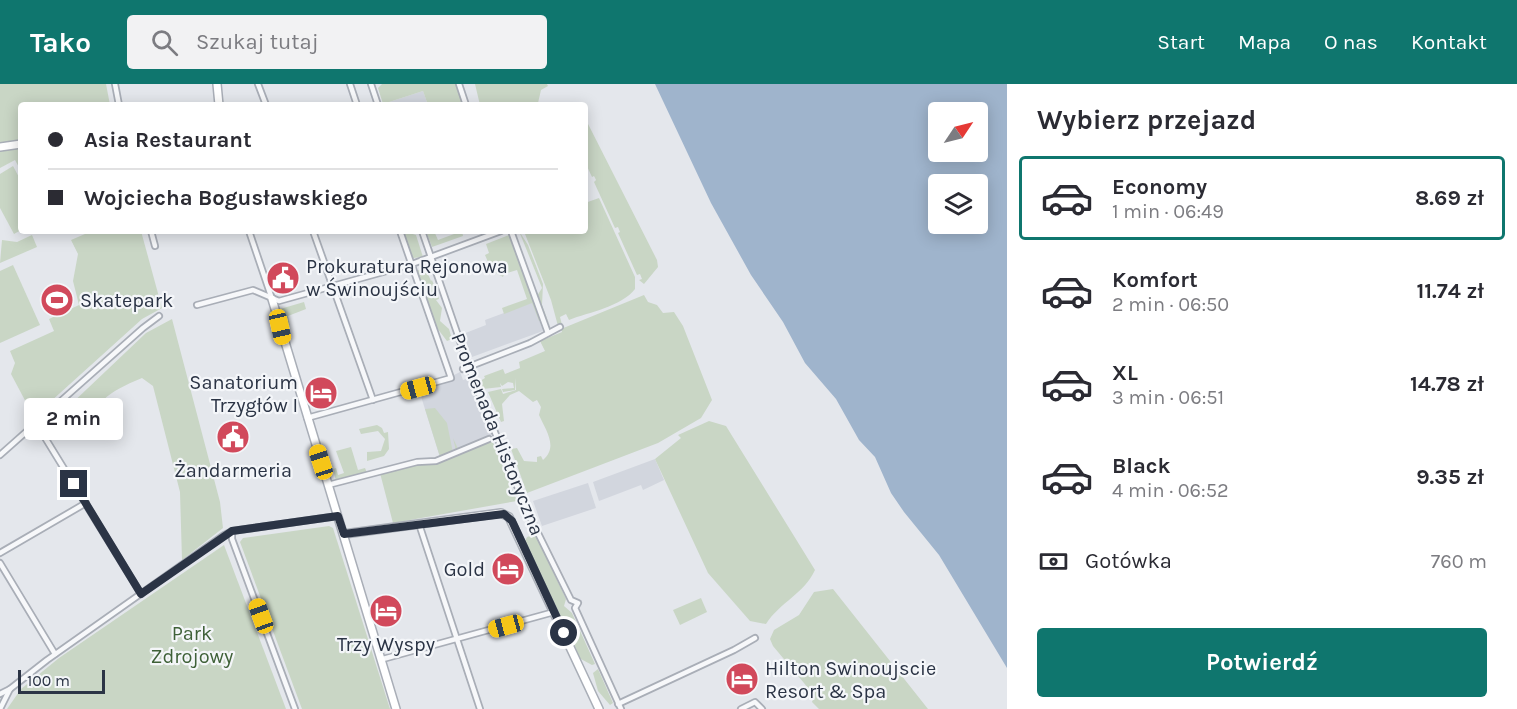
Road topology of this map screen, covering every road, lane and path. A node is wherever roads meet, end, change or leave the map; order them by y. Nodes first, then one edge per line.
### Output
1 (115, 84) edge
2 (217, 84) edge
3 (258, 84) edge
4 (350, 84) edge
5 (371, 84) edge
6 (459, 84) edge
7 (118, 102) edge
8 (219, 102) edge
9 (265, 102) edge
10 (356, 102) edge
11 (377, 102) edge
12 (465, 102) edge
13 (18, 144) edge
14 (0, 147) edge
15 (152, 234) edge
16 (250, 234) edge
17 (314, 234) edge
18 (401, 234) edge
19 (423, 234) edge
20 (493, 234) edge
21 (512, 234) edge
22 (155, 246) dead end
23 (431, 257) junction
24 (412, 264) junction
25 (333, 286) junction
26 (272, 299) junction
27 (197, 305) dead end
28 (159, 316) dead end
29 (560, 327) dead end
30 (548, 333) junction
31 (466, 368) junction
32 (374, 399) junction
33 (307, 418) junction
34 (36, 423) junction
35 (489, 439) dead end
36 (0, 455) edge
37 (328, 485) junction
38 (86, 503) junction
39 (338, 516) junction
40 (419, 524) junction
41 (232, 531) junction
42 (344, 534) junction
43 (0, 553) edge
44 (0, 563) edge
45 (141, 594) junction
46 (554, 612) junction
47 (755, 638) dead end
48 (457, 640) junction
49 (55, 654) junction
50 (383, 659) junction
51 (10, 689) junction
52 (0, 694) edge
53 (619, 706) edge
54 (0, 709) edge
55 (295, 709) edge
56 (396, 709) edge
57 (480, 709) edge
58 (599, 709) edge
59 (741, 709) edge
60 (762, 709) edge

1 - 7 street
2 - 8 street
3 - 9 street
4 - 10 street
5 - 11 street
6 - 12 street
13 - 14 street
15 - 22 street
16 - 26 street
17 - 25 street
18 - 24 street
19 - 23 street, Promenada Historyczna
20 - 23 street
21 - 30 street
23 - 24 street
23 - 31 street, Promenada Historyczna
24 - 25 street
24 - 32 street
25 - 26 street
25 - 32 street
26 - 27 street
26 - 33 street
28 - 34 street
29 - 30 street
30 - 31 street
31 - 53 street, Promenada Historyczna
32 - 33 street
33 - 37 street
34 - 36 street
34 - 38 street
35 - 37 street
37 - 39 street
38 - 43 street
38 - 45 street
39 - 41 street
39 - 42 street
40 - 42 street
40 - 46 street
40 - 48 street
41 - 45 street
41 - 55 street
42 - 50 street
44 - 49 street
45 - 49 street
46 - 48 street
46 - 58 street
47 - 53 street
48 - 50 street
48 - 57 street
49 - 51 street
50 - 56 street
51 - 52 street
51 - 54 street
59 - 60 street

